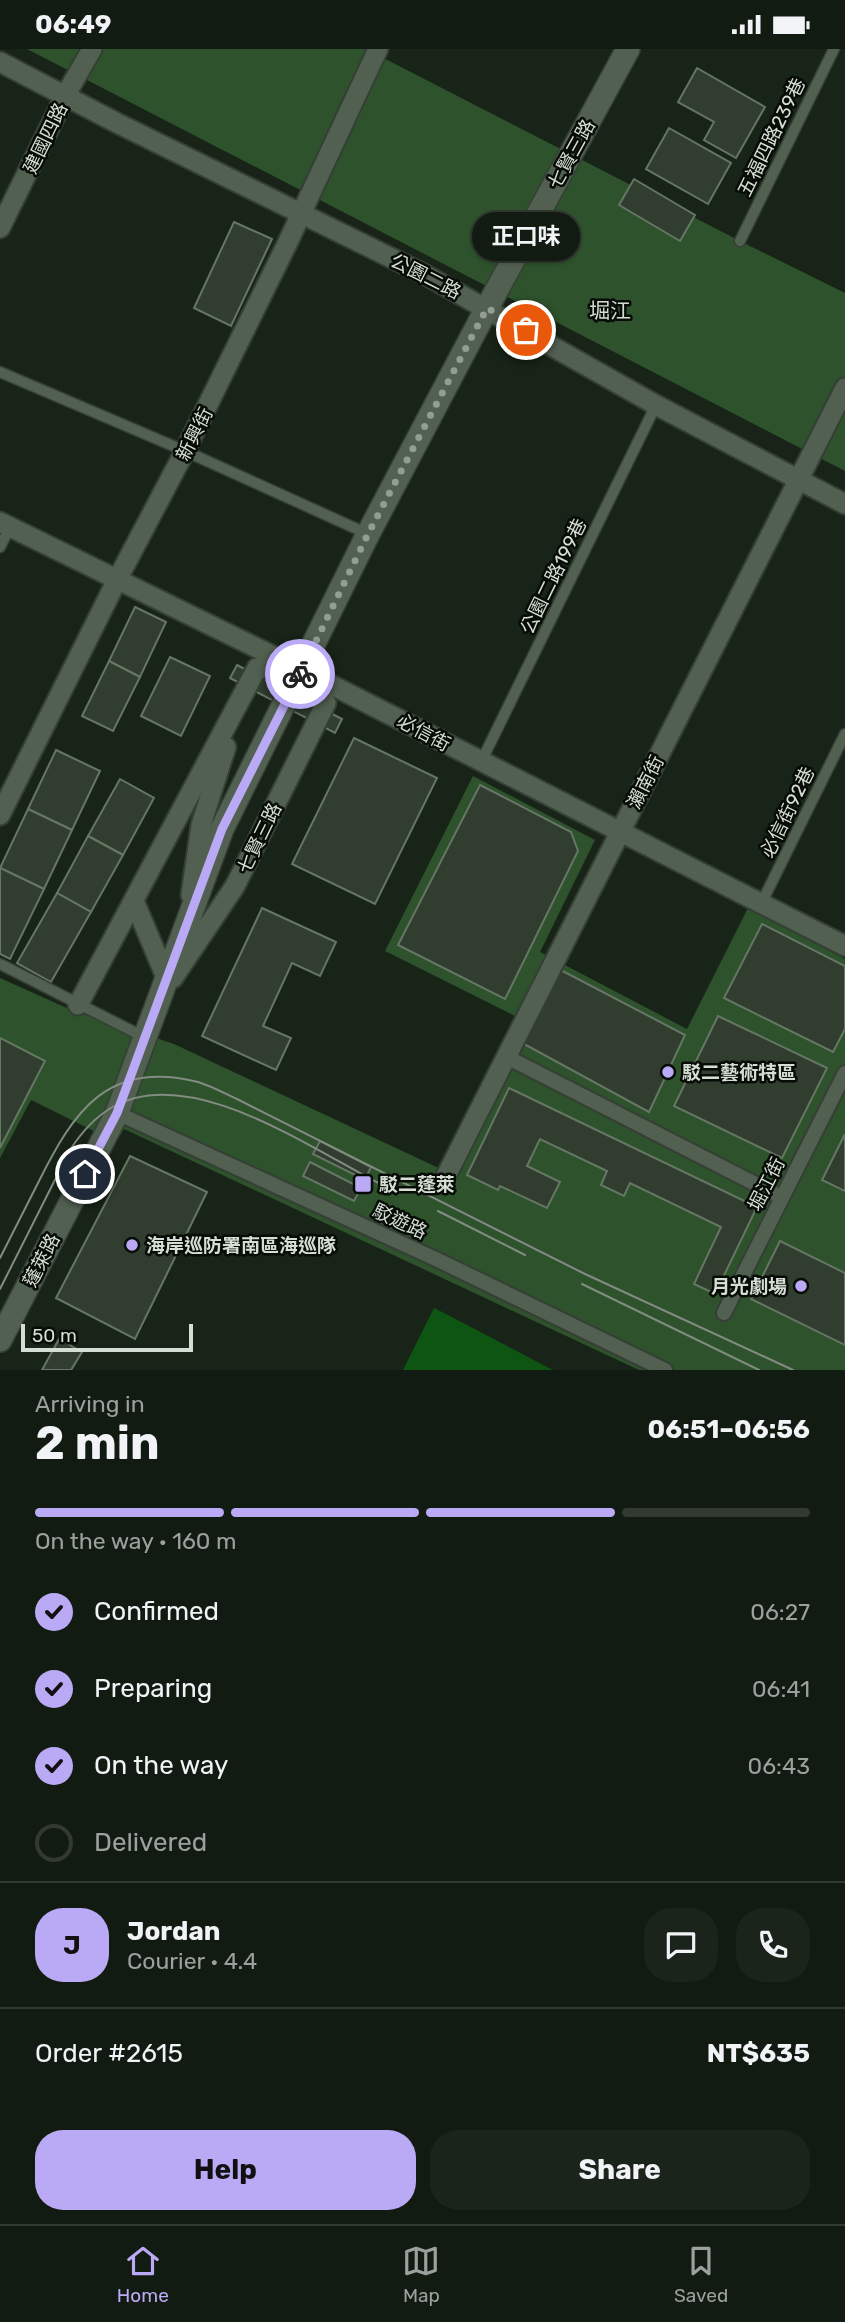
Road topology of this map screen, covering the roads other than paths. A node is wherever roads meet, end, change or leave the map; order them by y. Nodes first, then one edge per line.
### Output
1 (92, 49) edge
2 (378, 49) edge
3 (628, 49) edge
4 (834, 49) edge
5 (0, 62) edge
6 (65, 96) junction
7 (302, 212) junction
8 (3, 214) edge
9 (740, 241) dead end
10 (487, 308) junction
11 (0, 372) edge
12 (845, 388) edge
13 (656, 405) junction
14 (185, 451) junction
15 (798, 480) junction
16 (845, 504) edge
17 (5, 525) edge
18 (368, 534) junction
19 (0, 547) edge
20 (117, 580) junction
21 (302, 670) junction
22 (244, 693) junction
23 (845, 734) edge
24 (481, 762) junction
25 (0, 815) edge
26 (619, 833) junction
27 (134, 901) junction
28 (761, 905) junction
29 (188, 916) junction
30 (845, 946) edge
31 (0, 964) edge
32 (166, 977) junction
33 (158, 999) junction
34 (78, 1005) junction
35 (146, 1032) junction
36 (505, 1056) junction
37 (845, 1073) edge
38 (117, 1113) junction
39 (446, 1176) dead end
40 (781, 1196) junction
41 (724, 1313) dead end
42 (0, 1340) edge
43 (665, 1370) edge

1 - 6 street, 建國四路
2 - 7 street, 新興街
3 - 10 street, 七賢三路
4 - 9 lane, 五福四路239巷
5 - 6 street, 公園二路
6 - 7 street, 公園二路
6 - 8 street, 建國四路
7 - 10 street, 公園二路
7 - 14 street, 新興街
10 - 13 street, 公園二路
10 - 18 street, 七賢三路
11 - 14 lane
12 - 15 street, 瀨南街
13 - 15 street, 公園二路
13 - 24 lane, 公園二路199巷
14 - 18 lane
14 - 20 street, 新興街
15 - 16 street, 公園二路
15 - 26 street, 瀨南街
17 - 19 lane
17 - 20 street, 必信街
18 - 21 street, 七賢三路
20 - 21 street, 必信街
20 - 25 street, 新興街
21 - 22 street, 七賢三路
21 - 24 street, 必信街
21 - 29 street, 七賢三路
21 - 33 street, 七賢三路
22 - 27 street, 七賢三路
22 - 29 street, 七賢三路
23 - 28 lane, 必信街92巷
24 - 26 street, 必信街
26 - 28 street, 必信街
26 - 36 street, 瀨南街
27 - 32 street
27 - 34 street, 七賢三路
28 - 30 street, 必信街
29 - 32 street, 七賢三路
31 - 34 lane
32 - 33 street, 七賢三路
33 - 35 street, 七賢三路
34 - 35 lane
35 - 38 street, 蓬萊路
36 - 39 street, 瀨南街
36 - 40 street
37 - 40 street, 堀江街
38 - 42 street, 蓬萊路
38 - 43 street, 駁遊路
40 - 41 street, 堀江街

